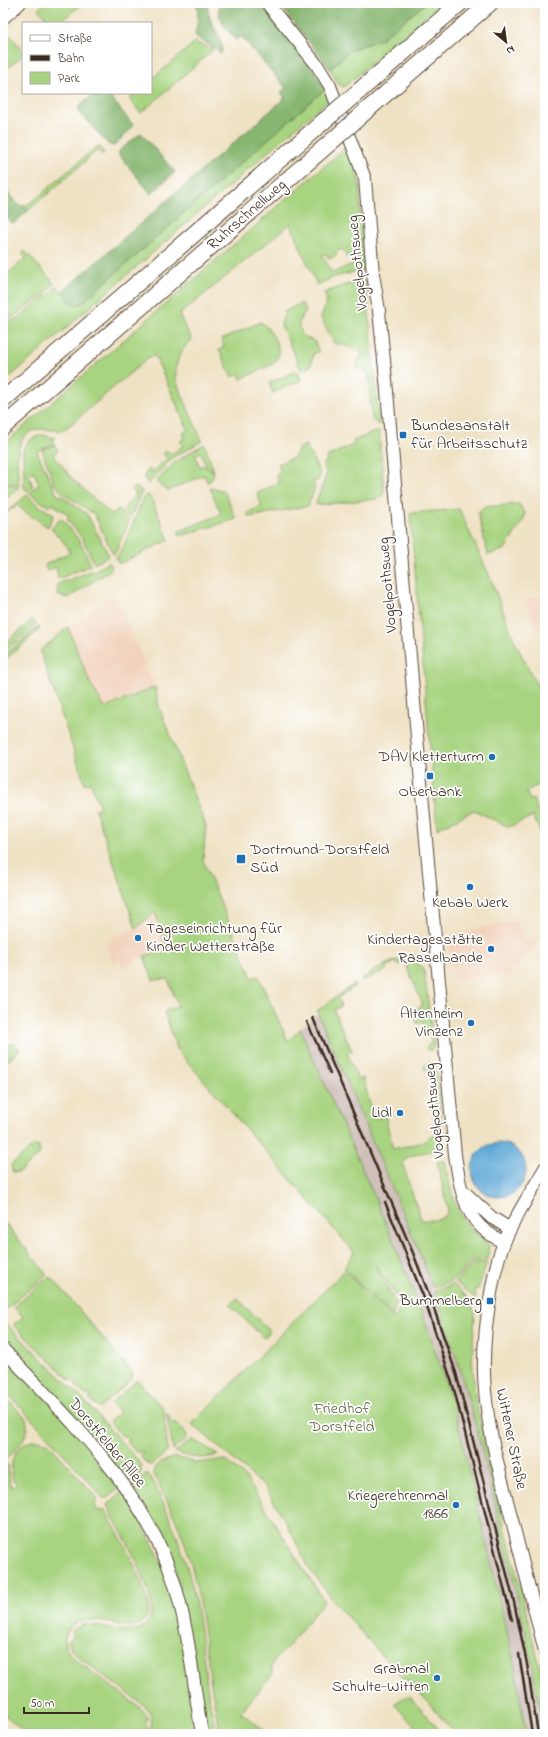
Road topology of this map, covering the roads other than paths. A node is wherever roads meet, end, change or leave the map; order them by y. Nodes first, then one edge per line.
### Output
1 (20, 3) edge
2 (267, 3) edge
3 (460, 3) edge
4 (490, 3) edge
5 (3, 18) edge
6 (3, 400) edge
7 (3, 427) edge
8 (545, 1168) edge
9 (463, 1190) junction
10 (510, 1229) junction
11 (504, 1243) junction
12 (3, 1349) edge
13 (545, 1652) edge
14 (202, 1734) edge

1 - 5 street
2 - 9 street, Vogelpothsweg
3 - 6 highway, Ruhrschnellweg, bridge
4 - 7 highway, Ruhrschnellweg, bridge
8 - 10 street, Wittener Straße
9 - 10 street
9 - 11 street, Vogelpothsweg
10 - 11 street, Wittener Straße
11 - 13 street, Wittener Straße
12 - 14 street, Dorstfelder Allee

